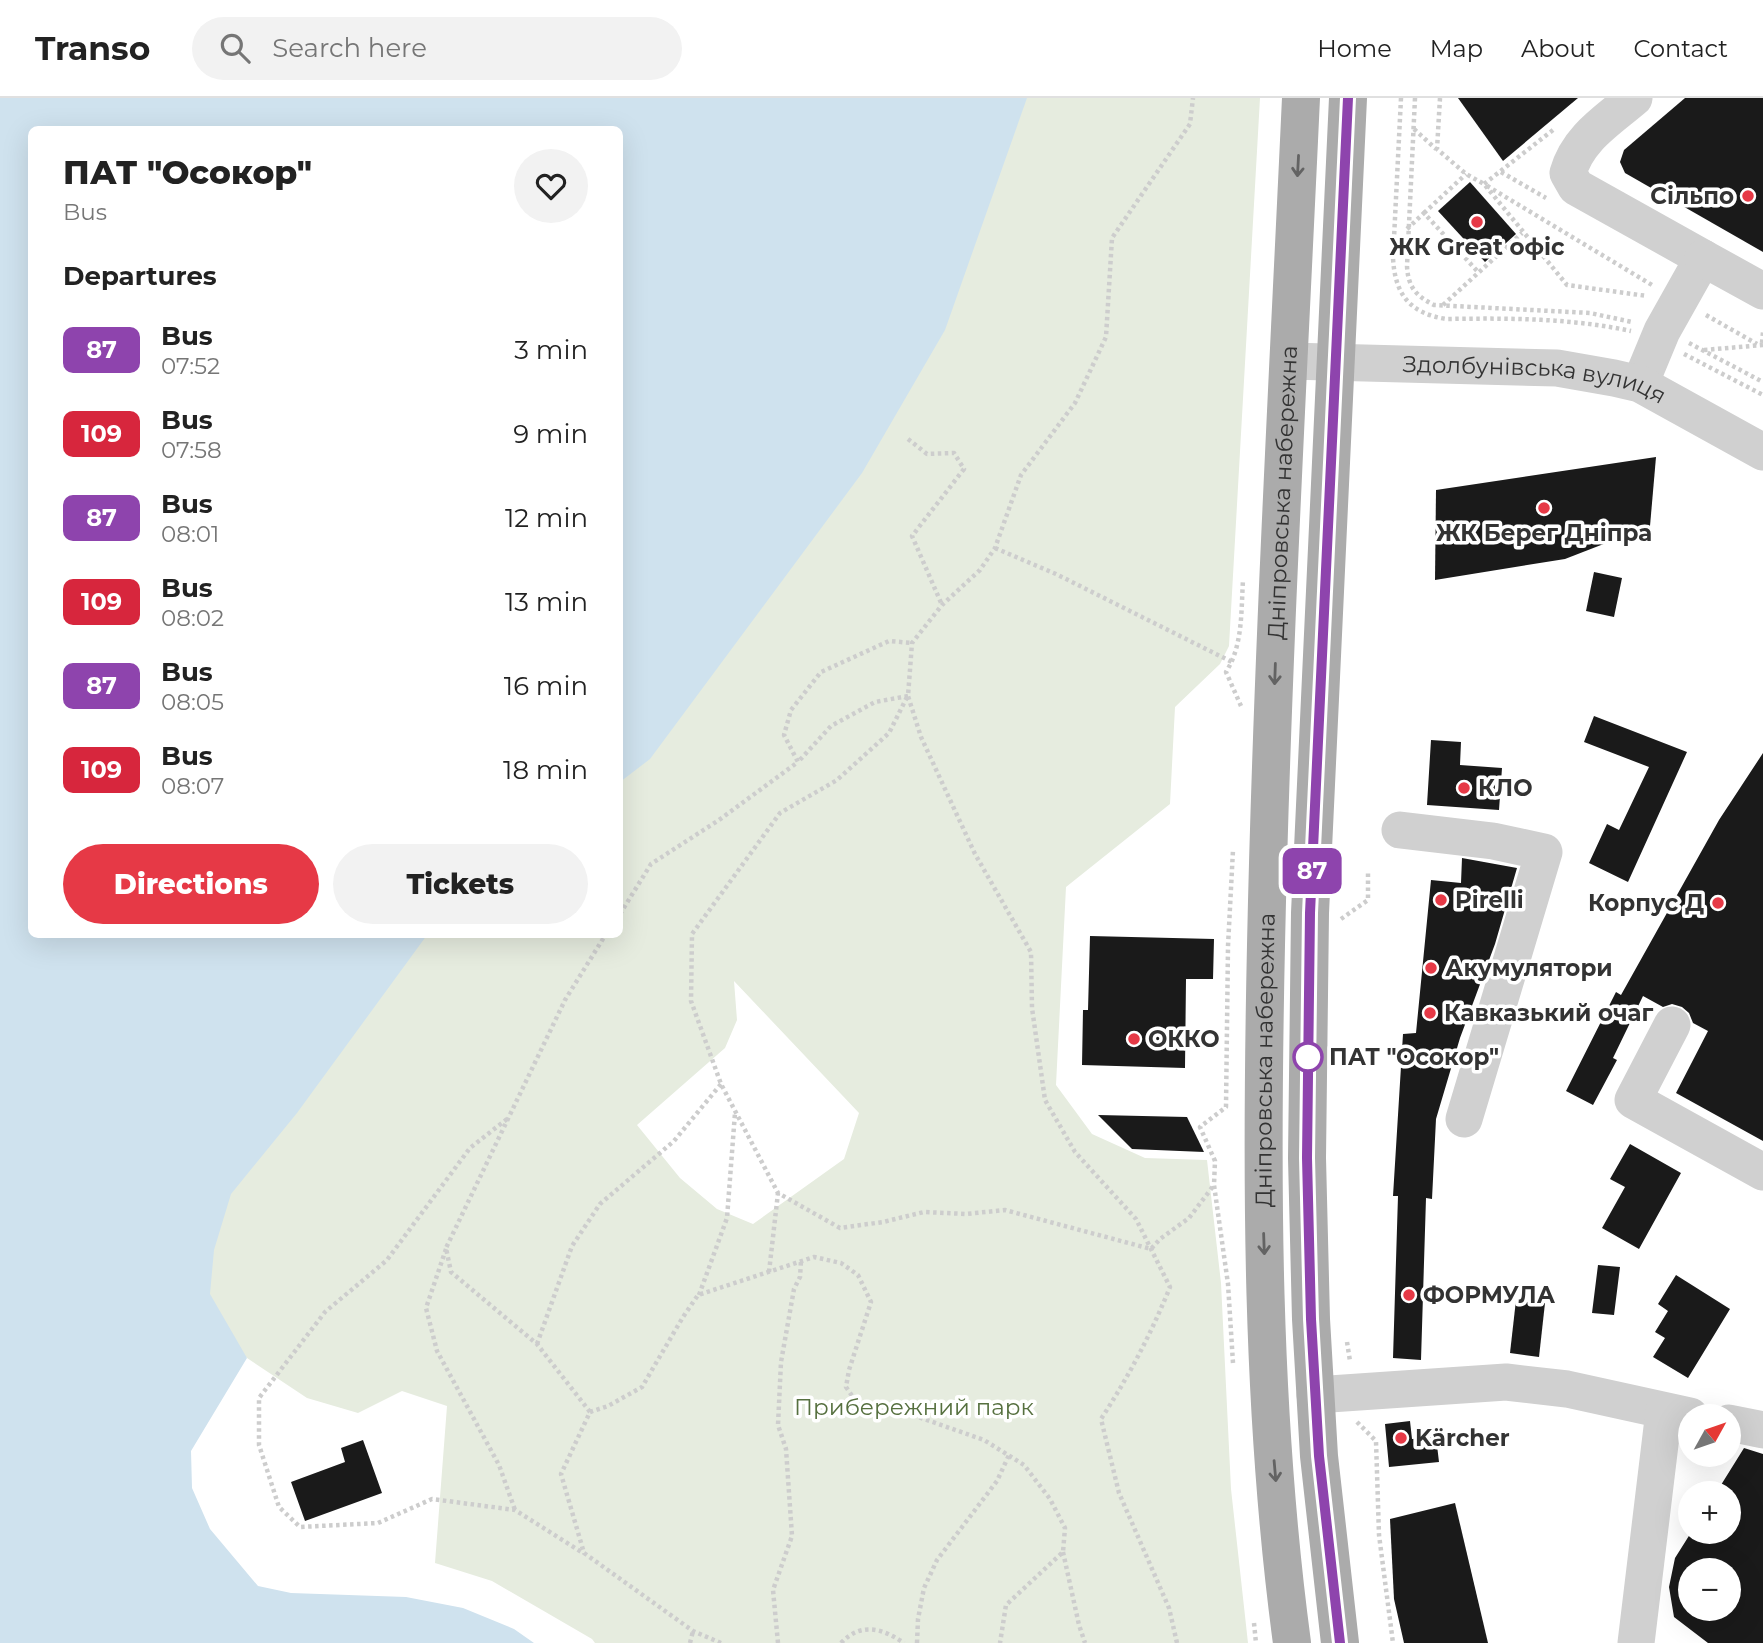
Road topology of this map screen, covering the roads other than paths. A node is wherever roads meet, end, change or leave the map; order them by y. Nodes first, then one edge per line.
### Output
1 (1301, 98) edge
2 (1348, 98) edge
3 (1634, 98) edge
4 (1703, 258) junction
5 (1763, 291) edge
6 (1289, 361) junction
7 (1335, 362) junction
8 (1640, 384) junction
9 (1763, 452) edge
10 (1401, 830) dead end
11 (1671, 1025) dead end
12 (1464, 1119) dead end
13 (1763, 1172) edge
14 (1315, 1395) junction
15 (1677, 1414) edge
16 (1292, 1643) edge
17 (1340, 1643) edge
18 (1636, 1643) edge

1 -> 6 main road, Дніпровська набережна
2 - 7 main road, Дніпровська набережна
3 - 4 street
4 - 5 street
4 - 8 street
6 - 7 street, Здолбунівська вулиця
6 -> 16 main road, Дніпровська набережна
7 - 8 street, Здолбунівська вулиця
7 - 14 main road, Дніпровська набережна
8 - 9 street, Здолбунівська вулиця
10 - 12 street
11 - 13 street
14 - 15 street
14 - 17 main road, Дніпровська набережна
15 - 18 street

